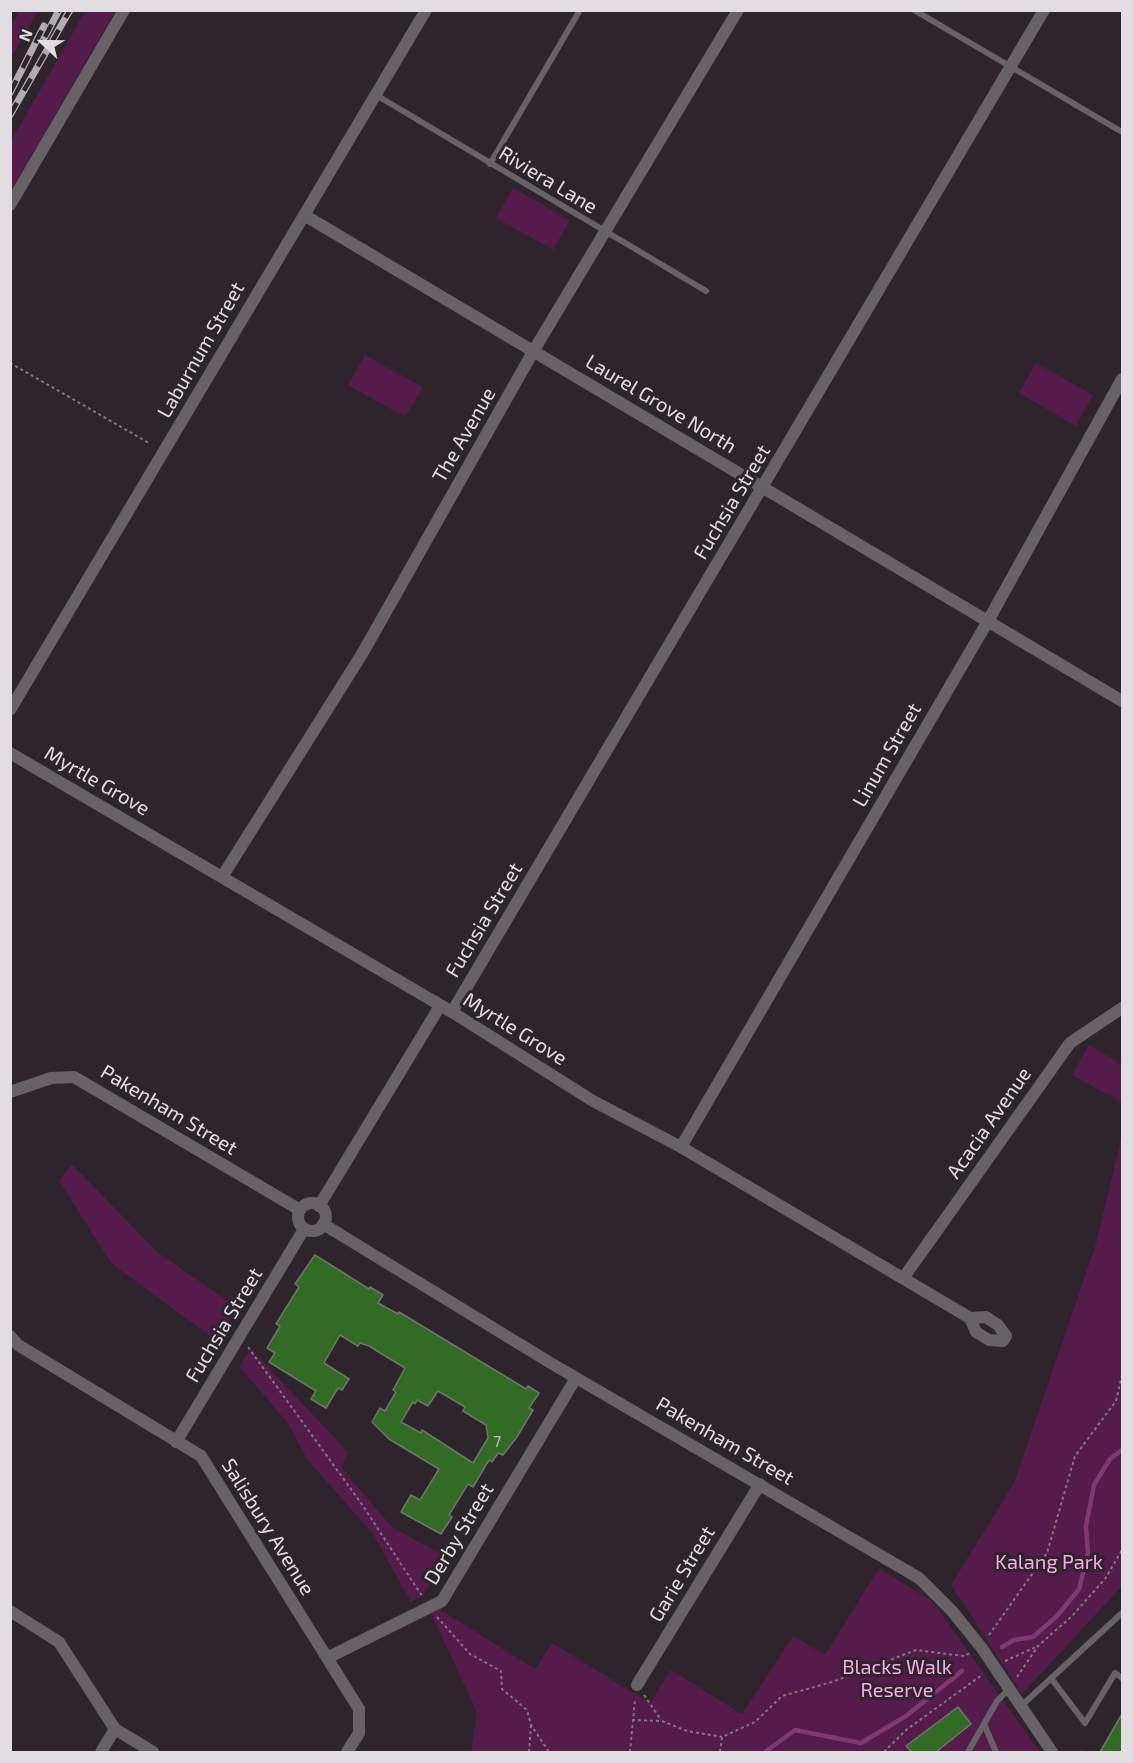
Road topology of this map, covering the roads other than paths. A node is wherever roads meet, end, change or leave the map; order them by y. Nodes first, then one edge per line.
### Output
1 (124, 10) edge
2 (426, 10) edge
3 (580, 10) edge
4 (738, 10) edge
5 (914, 10) edge
6 (1044, 10) edge
7 (1011, 67) junction
8 (375, 95) junction
9 (1122, 132) edge
10 (490, 164) junction
11 (10, 205) edge
12 (303, 215) junction
13 (604, 233) junction
14 (706, 291) dead end
15 (534, 350) junction
16 (1121, 384) edge
17 (762, 488) junction
18 (988, 621) junction
19 (1122, 701) edge
20 (10, 710) edge
21 (10, 753) edge
22 (222, 877) junction
23 (440, 1006) junction
24 (1122, 1008) edge
25 (452, 1012) junction
26 (10, 1092) edge
27 (681, 1147) junction
28 (319, 1206) junction
29 (300, 1210) junction
30 (323, 1224) junction
31 (304, 1229) junction
32 (904, 1277) junction
33 (970, 1318) dead end
34 (10, 1336) edge
35 (576, 1378) junction
36 (176, 1442) junction
37 (760, 1484) junction
38 (10, 1611) edge
39 (1122, 1613) edge
40 (327, 1658) junction
41 (1051, 1678) junction
42 (1122, 1678) edge
43 (637, 1685) road end
44 (1009, 1689) junction
45 (1020, 1707) junction
46 (984, 1724) junction
47 (115, 1729) junction
48 (101, 1752) edge
49 (153, 1752) edge
50 (347, 1752) edge
51 (968, 1752) edge
52 (996, 1752) edge
53 (1053, 1752) edge

1 - 11 street
2 - 8 street, Laburnum Street
3 - 10 lane
4 - 13 street, The Avenue
5 - 7 lane
6 - 7 street, Fuchsia Street
7 - 9 lane
7 - 17 street, Fuchsia Street
8 - 10 lane, Riviera Lane
8 - 12 street, Laburnum Street
10 - 13 lane, Riviera Lane
12 - 15 street, Laurel Grove North
12 - 20 street, Laburnum Street
13 - 14 lane, Riviera Lane
13 - 15 street, The Avenue
15 - 17 street, Laurel Grove North
15 - 22 street, The Avenue
16 - 18 street, Linum Street
17 - 18 street, Laurel Grove North
17 - 25 street, Fuchsia Street
18 - 19 street, Laurel Grove North
18 - 27 street, Linum Street
21 - 22 street, Myrtle Grove
22 - 23 street, Myrtle Grove
23 - 25 street, Myrtle Grove
23 - 28 street
24 - 32 street, Acacia Avenue
25 - 27 street, Myrtle Grove
26 - 29 street, Pakenham Street
27 - 32 street, Myrtle Grove
28 - 29 street
28 - 30 street
29 - 31 street
30 - 31 street
30 - 35 street, Pakenham Street
31 - 36 street, Fuchsia Street
32 - 33 street, Myrtle Grove
34 - 36 street, Salisbury Avenue
35 - 37 street, Pakenham Street
35 - 40 street, Derby Street
36 - 40 street, Salisbury Avenue
37 - 43 street, Garie Street
37 - 44 street, Pakenham Street
38 - 47 street
39 - 41 lane
40 - 50 street, Salisbury Avenue
41 - 42 lane
41 - 45 lane
44 - 45 street, Pakenham Street
44 - 46 lane
45 - 53 street, Pakenham Street
46 - 51 lane
46 - 52 lane
47 - 48 street
47 - 49 street

